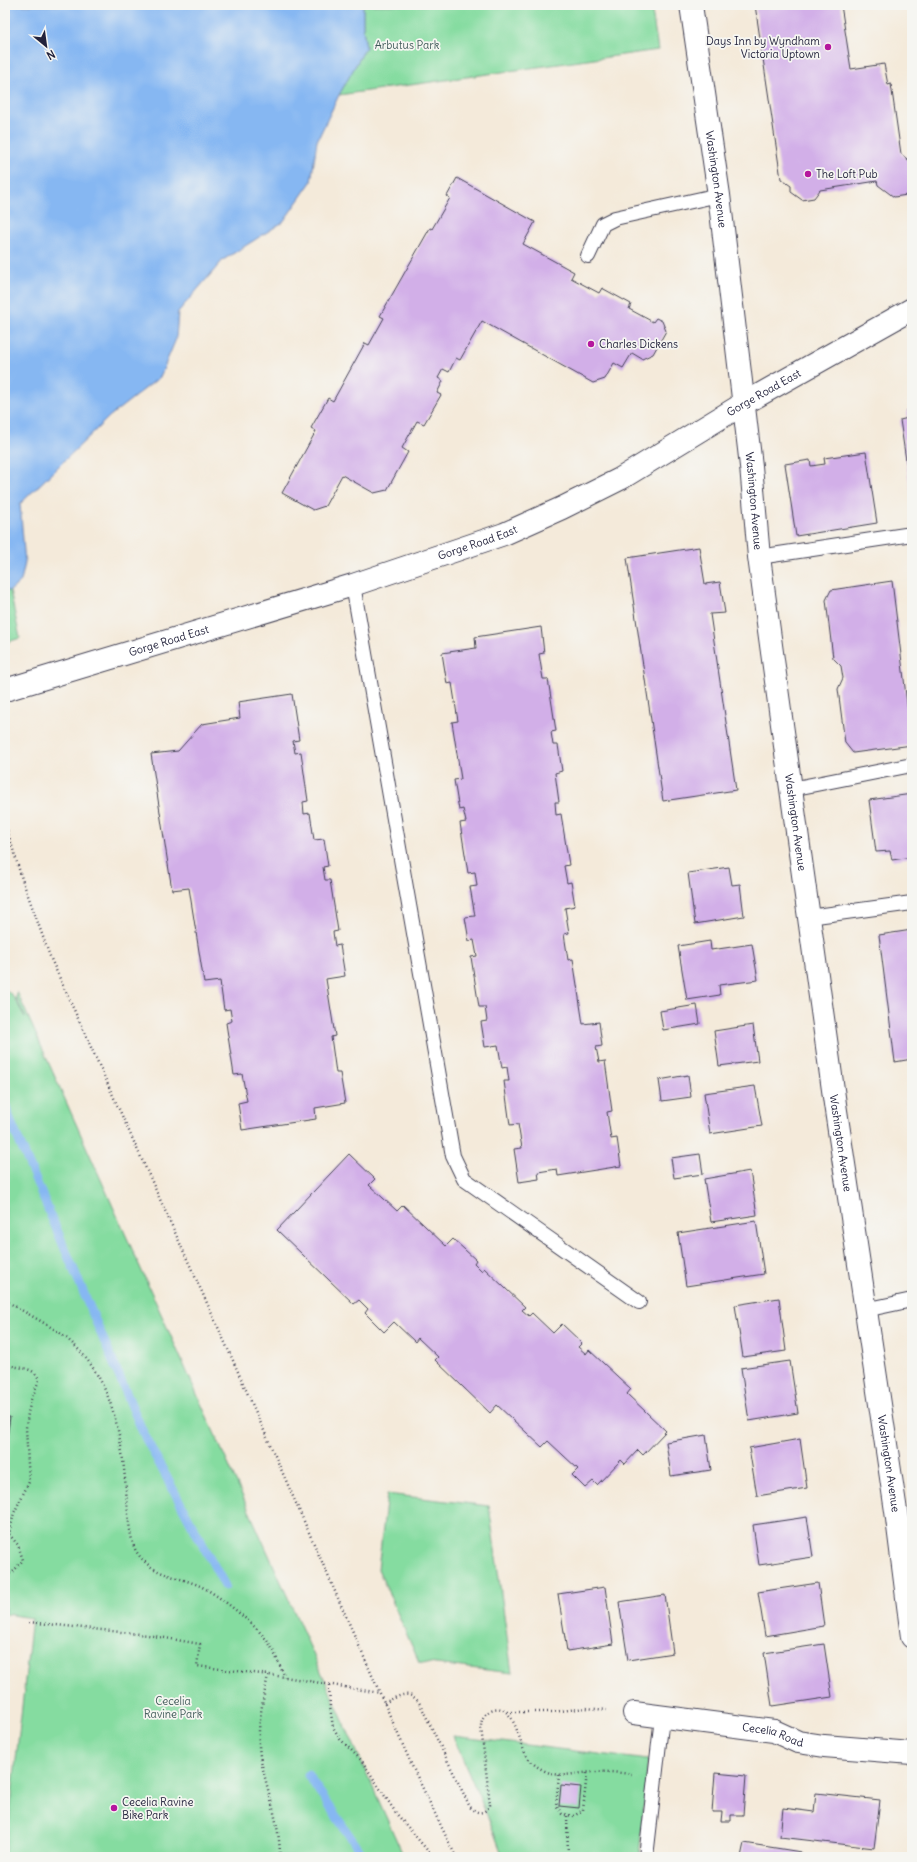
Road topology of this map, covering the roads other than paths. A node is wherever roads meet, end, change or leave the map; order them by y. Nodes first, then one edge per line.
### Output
1 (691, 5) edge
2 (719, 195) junction
3 (588, 256) dead end
4 (912, 309) edge
5 (743, 404) junction
6 (912, 534) edge
7 (759, 557) junction
8 (353, 585) junction
9 (5, 690) edge
10 (912, 765) edge
11 (791, 788) junction
12 (912, 903) edge
13 (809, 918) junction
14 (912, 1300) edge
15 (638, 1302) dead end
16 (865, 1310) junction
17 (912, 1637) edge
18 (634, 1713) road end
19 (662, 1717) junction
20 (912, 1753) edge
21 (646, 1857) edge

1 - 2 street, Washington Avenue
2 - 3 lane
2 - 5 street, Washington Avenue
4 - 5 street, Gorge Road East
5 - 7 street, Washington Avenue
5 - 8 street, Gorge Road East
6 - 7 lane
7 - 11 street, Washington Avenue
8 - 9 street, Gorge Road East
8 - 15 lane
10 - 11 lane
11 - 13 street, Washington Avenue
12 - 13 lane
13 - 16 street, Washington Avenue
14 - 16 lane
16 - 17 street, Washington Avenue
18 - 19 street, Cecelia Road
19 - 20 street, Cecelia Road
19 - 21 lane

